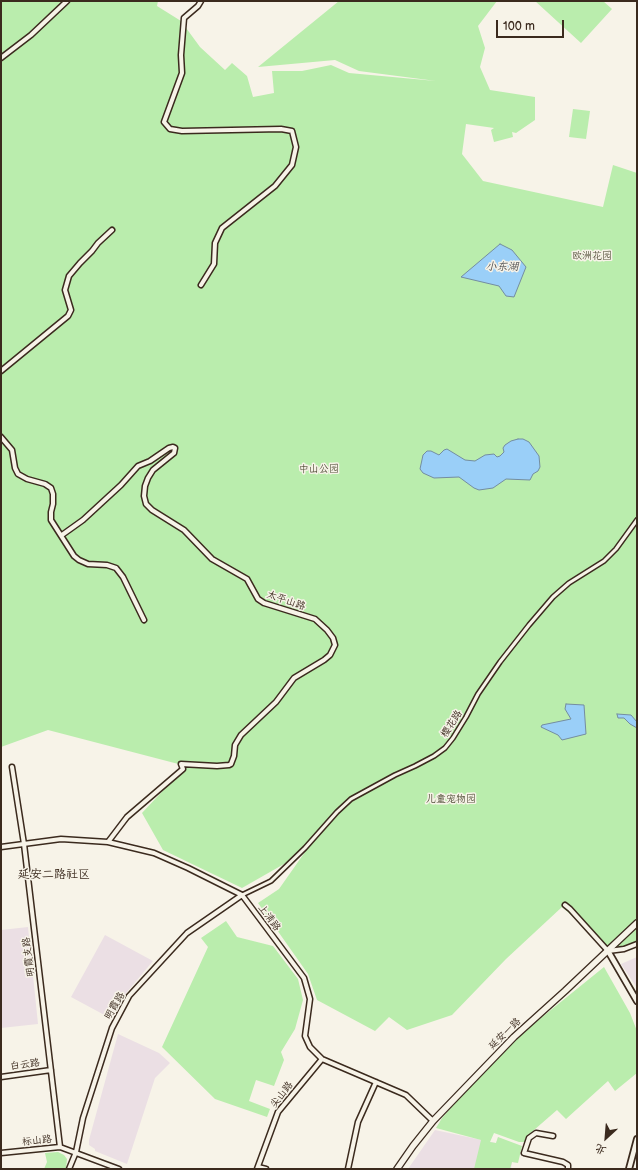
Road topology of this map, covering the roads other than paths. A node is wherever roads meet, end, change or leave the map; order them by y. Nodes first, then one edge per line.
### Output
1 (67, 1) edge
2 (201, 1) edge
3 (1, 58) edge
4 (112, 230) dead end
5 (201, 285) dead end
6 (1, 371) edge
7 (1, 437) edge
8 (637, 520) edge
9 (62, 535) junction
10 (144, 620) dead end
11 (12, 766) dead end
12 (108, 842) junction
13 (24, 844) junction
14 (1, 847) edge
15 (242, 895) junction
16 (565, 905) dead end
17 (637, 923) edge
18 (637, 944) edge
19 (608, 951) junction
20 (637, 1001) edge
21 (322, 1059) junction
22 (51, 1070) junction
23 (1, 1077) edge
24 (376, 1082) junction
25 (433, 1122) junction
26 (553, 1136) dead end
27 (637, 1139) edge
28 (60, 1147) junction
29 (76, 1152) junction
30 (1, 1153) edge
31 (258, 1168) edge
32 (69, 1169) edge
33 (119, 1169) edge
34 (266, 1169) edge
35 (348, 1169) edge
36 (397, 1169) edge
37 (568, 1169) edge
38 (629, 1169) edge

1 - 3 street
2 - 5 street
4 - 6 street
7 - 9 street
8 - 15 street, 樱花路
9 - 10 street
9 - 12 street, 太平山路
11 - 13 street, 明霞支路
12 - 13 street, 上清路
12 - 15 street, 上清路
13 - 14 street, 上清路
13 - 22 street, 明霞支路
15 - 21 street, 上清路
15 - 29 street, 明霞路
16 - 19 street
17 - 19 main road, 延安一路
18 - 19 street
19 - 20 street
19 - 25 main road, 延安一路
21 - 24 street, 上清路
21 - 31 street, 尖山路
22 - 23 street, 白云路
22 - 28 street, 明霞支路
24 - 25 street, 上清路
24 - 35 street
25 - 36 main road, 延安一路
26 - 37 street
27 - 38 street
28 - 29 street, 标山路
28 - 30 street, 标山路
29 - 32 street, 明霞路
29 - 33 street, 标山路
31 - 34 street

